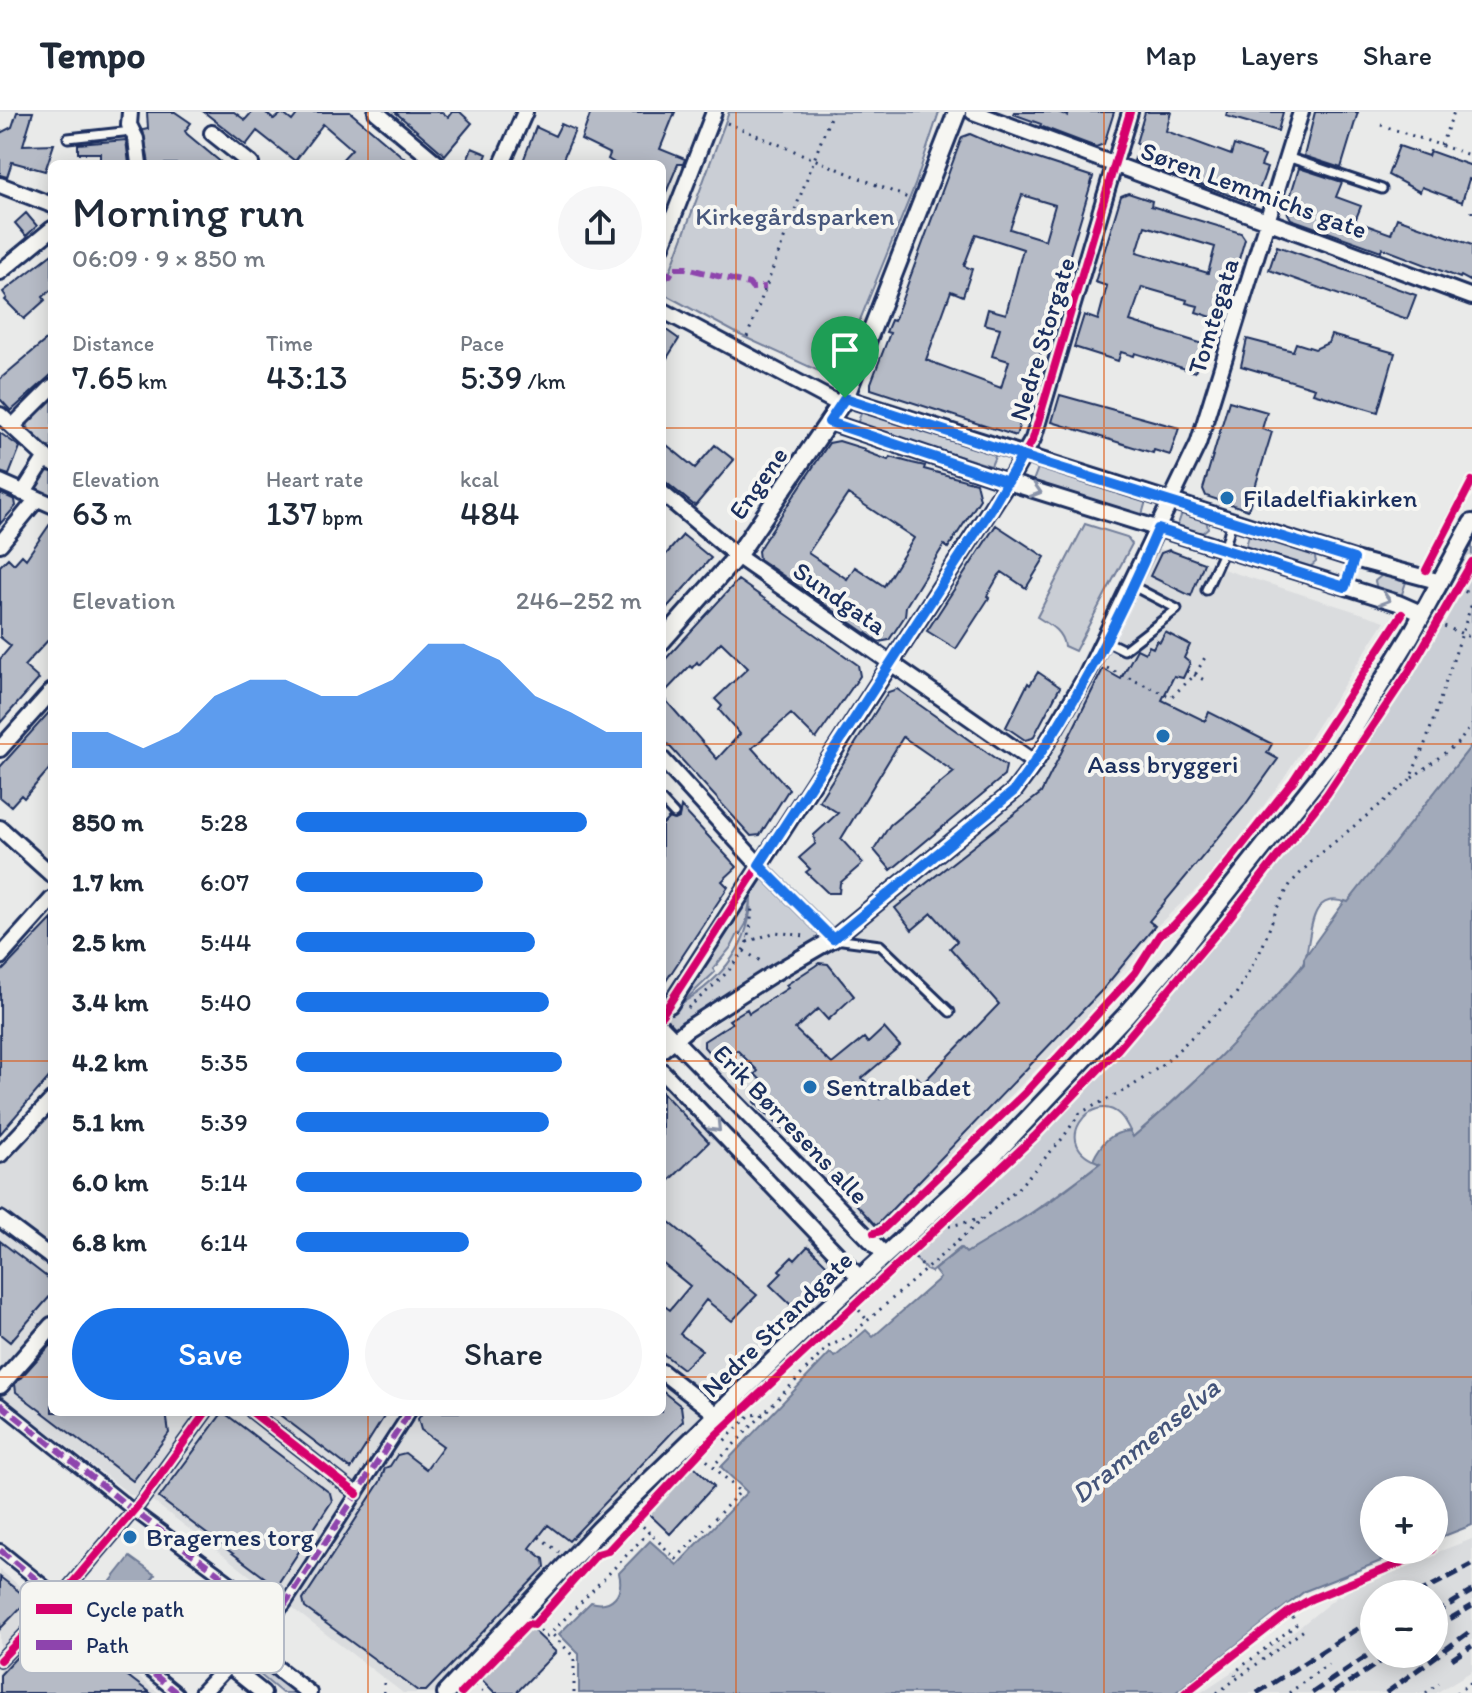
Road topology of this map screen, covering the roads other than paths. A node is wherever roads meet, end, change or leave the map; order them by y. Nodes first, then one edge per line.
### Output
1 (130, 112) edge
2 (376, 112) edge
3 (525, 112) edge
4 (957, 112) edge
5 (973, 112) edge
6 (1130, 112) edge
7 (1301, 112) edge
8 (713, 114) edge
9 (132, 131) junction
10 (212, 133) dead end
11 (68, 138) dead end
12 (1287, 157) junction
13 (139, 160) edge
14 (246, 160) edge
15 (433, 160) edge
16 (504, 160) edge
17 (1115, 164) junction
18 (0, 185) edge
19 (1382, 189) dead end
20 (48, 203) edge
21 (1268, 221) junction
22 (48, 232) edge
23 (666, 236) edge
24 (0, 272) edge
25 (1472, 297) edge
26 (666, 312) edge
27 (48, 391) edge
28 (843, 402) junction
29 (0, 415) edge
30 (829, 422) junction
31 (13, 426) junction
32 (1022, 456) junction
33 (48, 459) edge
34 (48, 462) edge
35 (0, 482) edge
36 (1008, 482) junction
37 (30, 496) junction
38 (666, 496) edge
39 (1172, 501) junction
40 (48, 503) edge
41 (1232, 521) junction
42 (1472, 523) edge
43 (1158, 529) junction
44 (0, 544) edge
45 (1224, 550) junction
46 (737, 556) junction
47 (1354, 559) junction
48 (1131, 585) junction
49 (1449, 586) junction
50 (1345, 587) junction
51 (1206, 590) dead end
52 (1430, 619) junction
53 (666, 636) edge
54 (1104, 640) junction
55 (889, 663) junction
56 (48, 695) edge
57 (0, 749) edge
58 (666, 763) edge
59 (1035, 763) junction
60 (666, 805) edge
61 (674, 814) dead end
62 (0, 828) edge
63 (759, 865) junction
64 (48, 871) edge
65 (48, 903) edge
66 (833, 939) junction
67 (0, 957) edge
68 (666, 1006) edge
69 (950, 1012) dead end
70 (666, 1031) edge
71 (673, 1038) junction
72 (666, 1046) edge
73 (666, 1075) edge
74 (48, 1104) edge
75 (0, 1155) edge
76 (0, 1219) edge
77 (48, 1255) edge
78 (885, 1255) junction
79 (860, 1278) junction
80 (48, 1331) edge
81 (666, 1375) edge
82 (0, 1385) edge
83 (0, 1404) edge
84 (716, 1414) junction
85 (203, 1416) edge
86 (257, 1416) edge
87 (407, 1416) edge
88 (357, 1494) junction
89 (134, 1511) junction
90 (0, 1550) edge
91 (38, 1581) edge
92 (74, 1581) edge
93 (229, 1581) edge
94 (284, 1605) edge
95 (20, 1640) edge
96 (0, 1660) edge
97 (152, 1673) edge
98 (221, 1673) edge
99 (238, 1673) edge
100 (283, 1673) edge
101 (177, 1693) edge
102 (202, 1693) edge
103 (263, 1693) edge
104 (309, 1693) edge
105 (446, 1693) edge

1 - 9 street
2 - 15 street
3 - 16 street
4 - 28 street, Engene
5 - 17 street, Søren Lemmichs gate
6 - 17 street, Nedre Storgate
7 - 12 street, Tomtegata
8 - 23 street
9 - 11 lane
9 - 13 street
10 - 14 street
12 - 19 lane
12 - 21 street, Tomtegata
17 - 21 street, Søren Lemmichs gate
17 - 32 street, Nedre Storgate
18 - 20 street
21 - 25 street, Søren Lemmichs gate
21 - 39 street, Tomtegata
22 - 24 street
26 - 28 street
27 - 31 street
28 - 30 street, Engene
28 - 32 street
29 - 31 street
30 - 36 street
30 - 46 street, Engene
31 - 33 street
32 - 36 street, Nedre Storgate
32 - 39 street
34 - 37 street
35 - 37 street
36 -> 43 street
36 - 55 street, Nedre Storgate
37 - 40 street
37 - 44 street
38 - 46 street, Sundgata
39 - 41 street
39 - 43 street, Tomtegata
41 - 45 lane
41 - 47 street
42 - 49 street, Nedre Strandgate
43 - 45 street
43 - 48 street, Tomtegata
45 - 50 street
45 - 51 lane
46 - 53 street, Engene
46 - 55 street, Sundgata
47 - 49 street
47 - 50 lane
48 - 54 street, Tomtegata
48 - 54 lane
49 - 52 street, Nedre Strandgate
50 -> 52 street
52 - 78 street, Nedre Strandgate
54 - 59 street, Tomtegata
55 - 59 street, Sundgata
55 - 63 street, Nedre Storgate
56 - 57 street
58 - 63 street
59 - 66 street, Tomtegata
60 - 61 lane
62 - 64 street
63 - 66 street
63 - 68 street, Nedre Storgate
65 - 67 street
66 - 69 lane
66 - 71 street, Tomtegata
70 - 71 street, Erik Børresens alle
71 - 72 street, Tomtegata
71 - 78 street, Erik Børresens alle
73 -> 79 street
74 - 75 street
76 - 77 street
78 - 79 street, Nedre Strandgate
79 - 84 street, Nedre Strandgate
80 - 82 street
81 - 84 street
83 - 89 street
84 - 105 street, Nedre Strandgate
85 - 89 street
86 - 88 street
87 - 88 street
88 - 94 street
89 - 92 street
89 - 93 street
90 - 91 street
95 - 96 street
97 - 101 street
98 - 102 street
99 - 103 street
100 - 104 street

